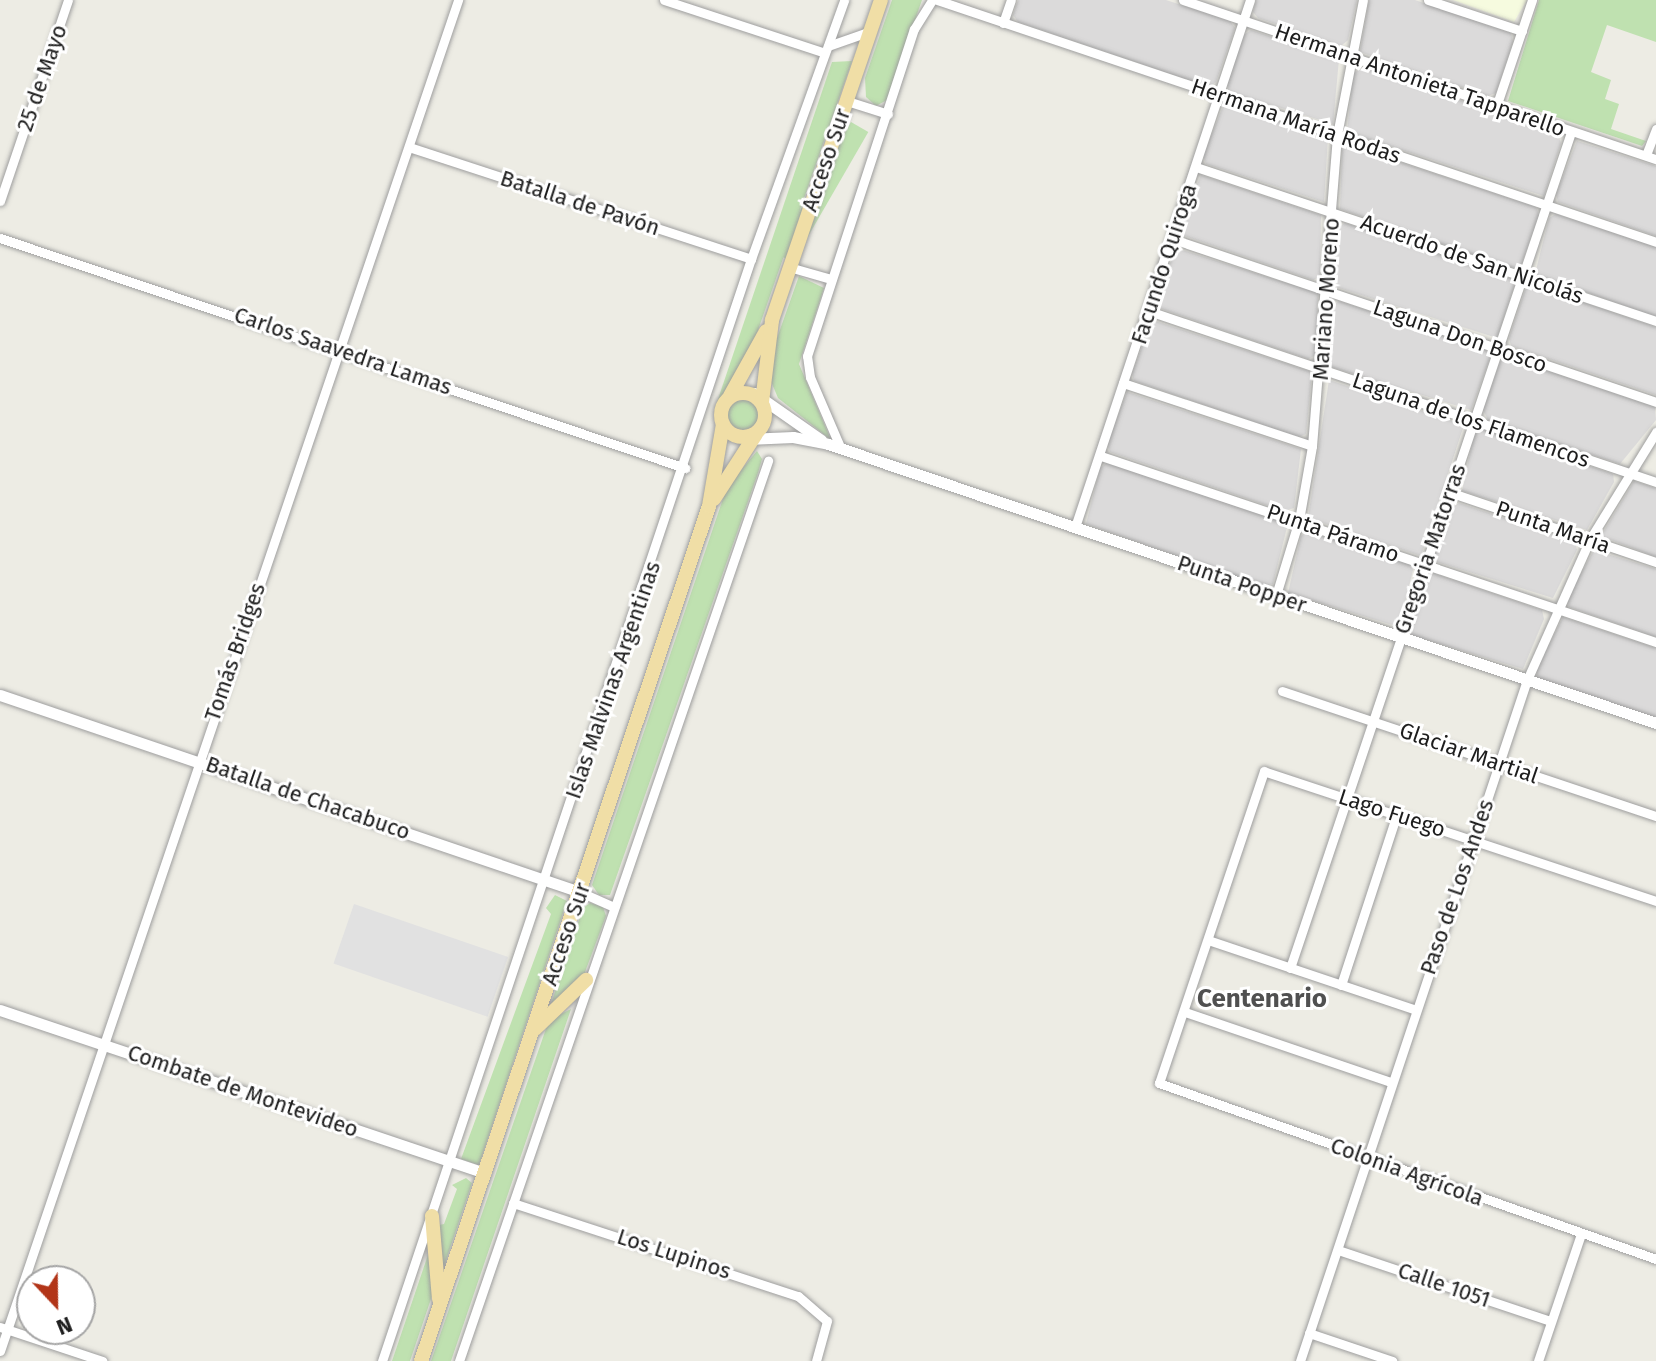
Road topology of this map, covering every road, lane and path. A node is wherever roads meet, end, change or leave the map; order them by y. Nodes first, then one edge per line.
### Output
1 (68, 0) edge
2 (458, 0) edge
3 (664, 0) edge
4 (844, 0) edge
5 (881, 0) edge
6 (935, 0) edge
7 (1011, 0) edge
8 (1183, 0) edge
9 (1250, 0) edge
10 (1363, 0) edge
11 (1428, 0) edge
12 (1532, 0) edge
13 (1444, 3) edge
14 (1243, 20) junction
15 (1003, 23) junction
16 (871, 31) junction
17 (1522, 31) junction
18 (827, 49) junction
19 (1351, 56) junction
20 (1220, 95) junction
21 (847, 101) junction
22 (1497, 104) junction
23 (888, 114) junction
24 (1656, 129) edge
25 (1571, 132) junction
26 (1337, 135) junction
27 (409, 147) junction
28 (1651, 157) edge
29 (1196, 167) junction
30 (0, 201) edge
31 (1547, 205) junction
32 (1332, 212) junction
33 (0, 238) edge
34 (1173, 239) junction
35 (1656, 242) edge
36 (751, 259) junction
37 (789, 267) junction
38 (1522, 276) junction
39 (831, 279) junction
40 (1328, 291) junction
41 (1149, 311) junction
42 (772, 320) junction
43 (1656, 321) edge
44 (337, 347) junction
45 (1498, 349) junction
46 (1322, 370) junction
47 (1123, 383) junction
48 (760, 397) junction
49 (727, 401) junction
50 (1656, 402) edge
51 (1473, 422) junction
52 (723, 424) junction
53 (1656, 432) edge
54 (793, 437) junction
55 (751, 438) junction
56 (828, 444) junction
57 (1312, 446) junction
58 (841, 449) junction
59 (1101, 456) junction
60 (768, 461) dead end
61 (685, 468) junction
62 (1628, 472) junction
63 (726, 479) junction
64 (1656, 482) edge
65 (1449, 492) junction
66 (709, 506) junction
67 (1299, 520) junction
68 (1075, 527) junction
69 (1590, 539) junction
70 (1656, 562) edge
71 (1425, 564) junction
72 (1276, 595) junction
73 (1555, 608) junction
74 (1400, 637) junction
75 (1656, 642) edge
76 (1527, 680) junction
77 (1282, 691) dead end
78 (0, 695) edge
79 (1373, 719) junction
80 (1656, 723) edge
81 (198, 761) junction
82 (1499, 763) junction
83 (1347, 798) junction
84 (1397, 814) junction
85 (1656, 816) edge
86 (1474, 839) junction
87 (545, 879) junction
88 (580, 892) junction
89 (1656, 901) edge
90 (613, 907) junction
91 (1208, 940) junction
92 (1290, 968) junction
93 (586, 980) junction
94 (1341, 985) junction
95 (0, 1010) edge
96 (1416, 1010) junction
97 (1185, 1012) junction
98 (532, 1032) junction
99 (103, 1043) junction
100 (1391, 1082) junction
101 (1366, 1157) junction
102 (448, 1161) junction
103 (485, 1173) junction
104 (513, 1203) junction
105 (432, 1216) junction
106 (1581, 1234) junction
107 (1338, 1250) junction
108 (1656, 1259) edge
109 (439, 1308) junction
110 (1550, 1321) junction
111 (4, 1328) edge
112 (1309, 1333) junction
113 (0, 1351) edge
114 (1378, 1359) edge
115 (102, 1361) edge
116 (382, 1361) edge
117 (421, 1361) edge
118 (459, 1361) edge
119 (816, 1361) edge
120 (1300, 1361) edge
121 (1392, 1361) edge
122 (1538, 1361) edge

1 - 30 street, 25 de Mayo
2 - 27 street, Tomás Bridges
3 - 18 street
4 - 18 street, Islas Malvinas Argentinas
5 - 16 main road, Acceso Sur
6 - 15 street, Hermana María Rodas
6 - 23 street
7 - 15 street
8 - 14 street, Hermana Antonieta Tapparello
9 - 14 street, Facundo Quiroga
10 - 19 street, Mariano Moreno
11 - 13 street
12 - 17 street
13 - 17 street
14 - 19 street, Hermana Antonieta Tapparello
14 - 20 street, Facundo Quiroga
15 - 20 street, Hermana María Rodas
16 - 18 street
16 - 21 main road, Acceso Sur
17 - 22 street
18 - 36 street, Islas Malvinas Argentinas
19 - 22 street, Hermana Antonieta Tapparello
19 - 26 street, Mariano Moreno
20 - 26 street, Hermana María Rodas
20 - 29 street, Facundo Quiroga
21 - 23 street
21 - 37 main road, Acceso Sur
22 - 25 street, Hermana Antonieta Tapparello
23 - 39 street
24 - 28 street
25 - 28 street, Hermana Antonieta Tapparello
25 - 31 street, Gregoria Matorras
26 - 31 street, Hermana María Rodas
26 - 32 street, Mariano Moreno
27 - 36 street, Batalla de Pavón
27 - 44 street, Tomás Bridges
29 - 32 street, Acuerdo de San Nicolás
29 - 34 street, Facundo Quiroga
31 - 35 street, Hermana María Rodas
31 - 38 street, Gregoria Matorras
32 - 38 street, Acuerdo de San Nicolás
32 - 40 street, Mariano Moreno
33 - 44 street, Carlos Saavedra Lamas
34 - 40 street, Laguna Don Bosco
34 - 41 street, Facundo Quiroga
36 - 61 street, Islas Malvinas Argentinas
37 - 39 street
37 - 42 main road, Acceso Sur
38 - 43 street, Acuerdo de San Nicolás
38 - 45 street, Gregoria Matorras
39 - 58 street
40 - 45 street, Laguna Don Bosco
40 - 46 street, Mariano Moreno
41 - 46 street, Laguna de los Flamencos
41 - 47 street, Facundo Quiroga
42 - 48 main road, Acceso Sur
42 - 49 main road, Acceso Sur
44 - 61 street, Carlos Saavedra Lamas
44 - 81 street, Tomás Bridges
45 - 50 street, Laguna Don Bosco
45 - 51 street, Gregoria Matorras
46 - 51 street, Laguna de los Flamencos
46 - 57 street, Mariano Moreno
47 - 57 street
47 - 59 street, Facundo Quiroga
48 - 49 main road
48 - 55 main road, Acceso Sur
48 - 56 street, Punta Popper
49 - 52 main road, Acceso Sur
51 - 62 street, Laguna de los Flamencos
51 - 65 street, Gregoria Matorras
52 - 55 main road
52 - 66 main road, Acceso Sur
53 - 62 street, Paso de Los Andes
54 - 55 street, Punta Popper
54 - 56 street, Punta Popper
54 - 63 street
55 - 63 main road, Acceso Sur
56 - 58 street, Punta Popper
57 - 67 street, Mariano Moreno
58 - 68 street, Punta Popper
59 - 67 street, Punta Páramo
59 - 68 street, Facundo Quiroga
60 - 90 street
61 - 87 street, Islas Malvinas Argentinas
62 - 64 street, Laguna de los Flamencos
62 - 69 street, Paso de Los Andes
63 - 66 main road, Acceso Sur
65 - 69 street, Punta María
65 - 71 street, Gregoria Matorras
66 - 88 main road, Acceso Sur
67 - 71 street, Punta Páramo
67 - 72 street, Mariano Moreno
68 - 72 street, Punta Popper
69 - 70 street, Punta María
69 - 73 street, Paso de Los Andes
71 - 73 street, Punta Páramo
71 - 74 street, Gregoria Matorras
72 - 74 street, Punta Popper
73 - 75 street, Punta Páramo
73 - 76 street, Paso de Los Andes
74 - 76 street, Punta Popper
74 - 79 street, Gregoria Matorras
76 - 80 street, Punta Popper
76 - 82 street, Paso de Los Andes
77 - 79 street, Glaciar Martial
78 - 81 street, Batalla de Chacabuco
79 - 82 street, Glaciar Martial
79 - 83 street, Gregoria Matorras
81 - 87 street, Batalla de Chacabuco
81 - 99 street, Tomás Bridges
82 - 85 street, Glaciar Martial
82 - 86 street, Paso de Los Andes
83 - 84 street, Lago Fuego
83 - 91 street, Lago Fuego
83 - 92 street, Gregoria Matorras
84 - 86 street, Lago Fuego
84 - 94 street
86 - 89 street, Lago Fuego
86 - 96 street, Paso de Los Andes
87 - 88 street, Batalla de Chacabuco
87 - 102 street, Islas Malvinas Argentinas
88 - 90 street, Batalla de Chacabuco
88 - 98 main road, Acceso Sur
90 - 93 street
91 - 92 street
91 - 97 street
92 - 94 street
93 - 98 main road
93 - 104 street
94 - 96 street
95 - 99 street, Combate de Montevideo
96 - 100 street, Paso de Los Andes
97 - 100 street
97 - 101 street, Colonia Agrícola
98 - 103 main road, Acceso Sur
99 - 102 street, Combate de Montevideo
99 - 111 street, Tomás Bridges
100 - 101 street, Paso de Los Andes
101 - 106 street, Colonia Agrícola
101 - 107 street, Paso de Los Andes
102 - 103 street, Combate de Montevideo
102 - 105 street, Islas Malvinas Argentinas
103 - 109 main road, Acceso Sur
104 - 118 street
104 - 119 street, Los Lupinos
105 - 109 main road
105 - 116 street, Islas Malvinas Argentinas
106 - 108 street, Colonia Agrícola
106 - 110 street
107 - 110 street, Calle 1051
107 - 112 street, Paso de Los Andes
109 - 117 main road, Acceso Sur
110 - 122 street
111 - 113 street, Tomás Bridges
111 - 115 street
112 - 114 street
112 - 120 street, Paso de Los Andes
114 - 121 street

